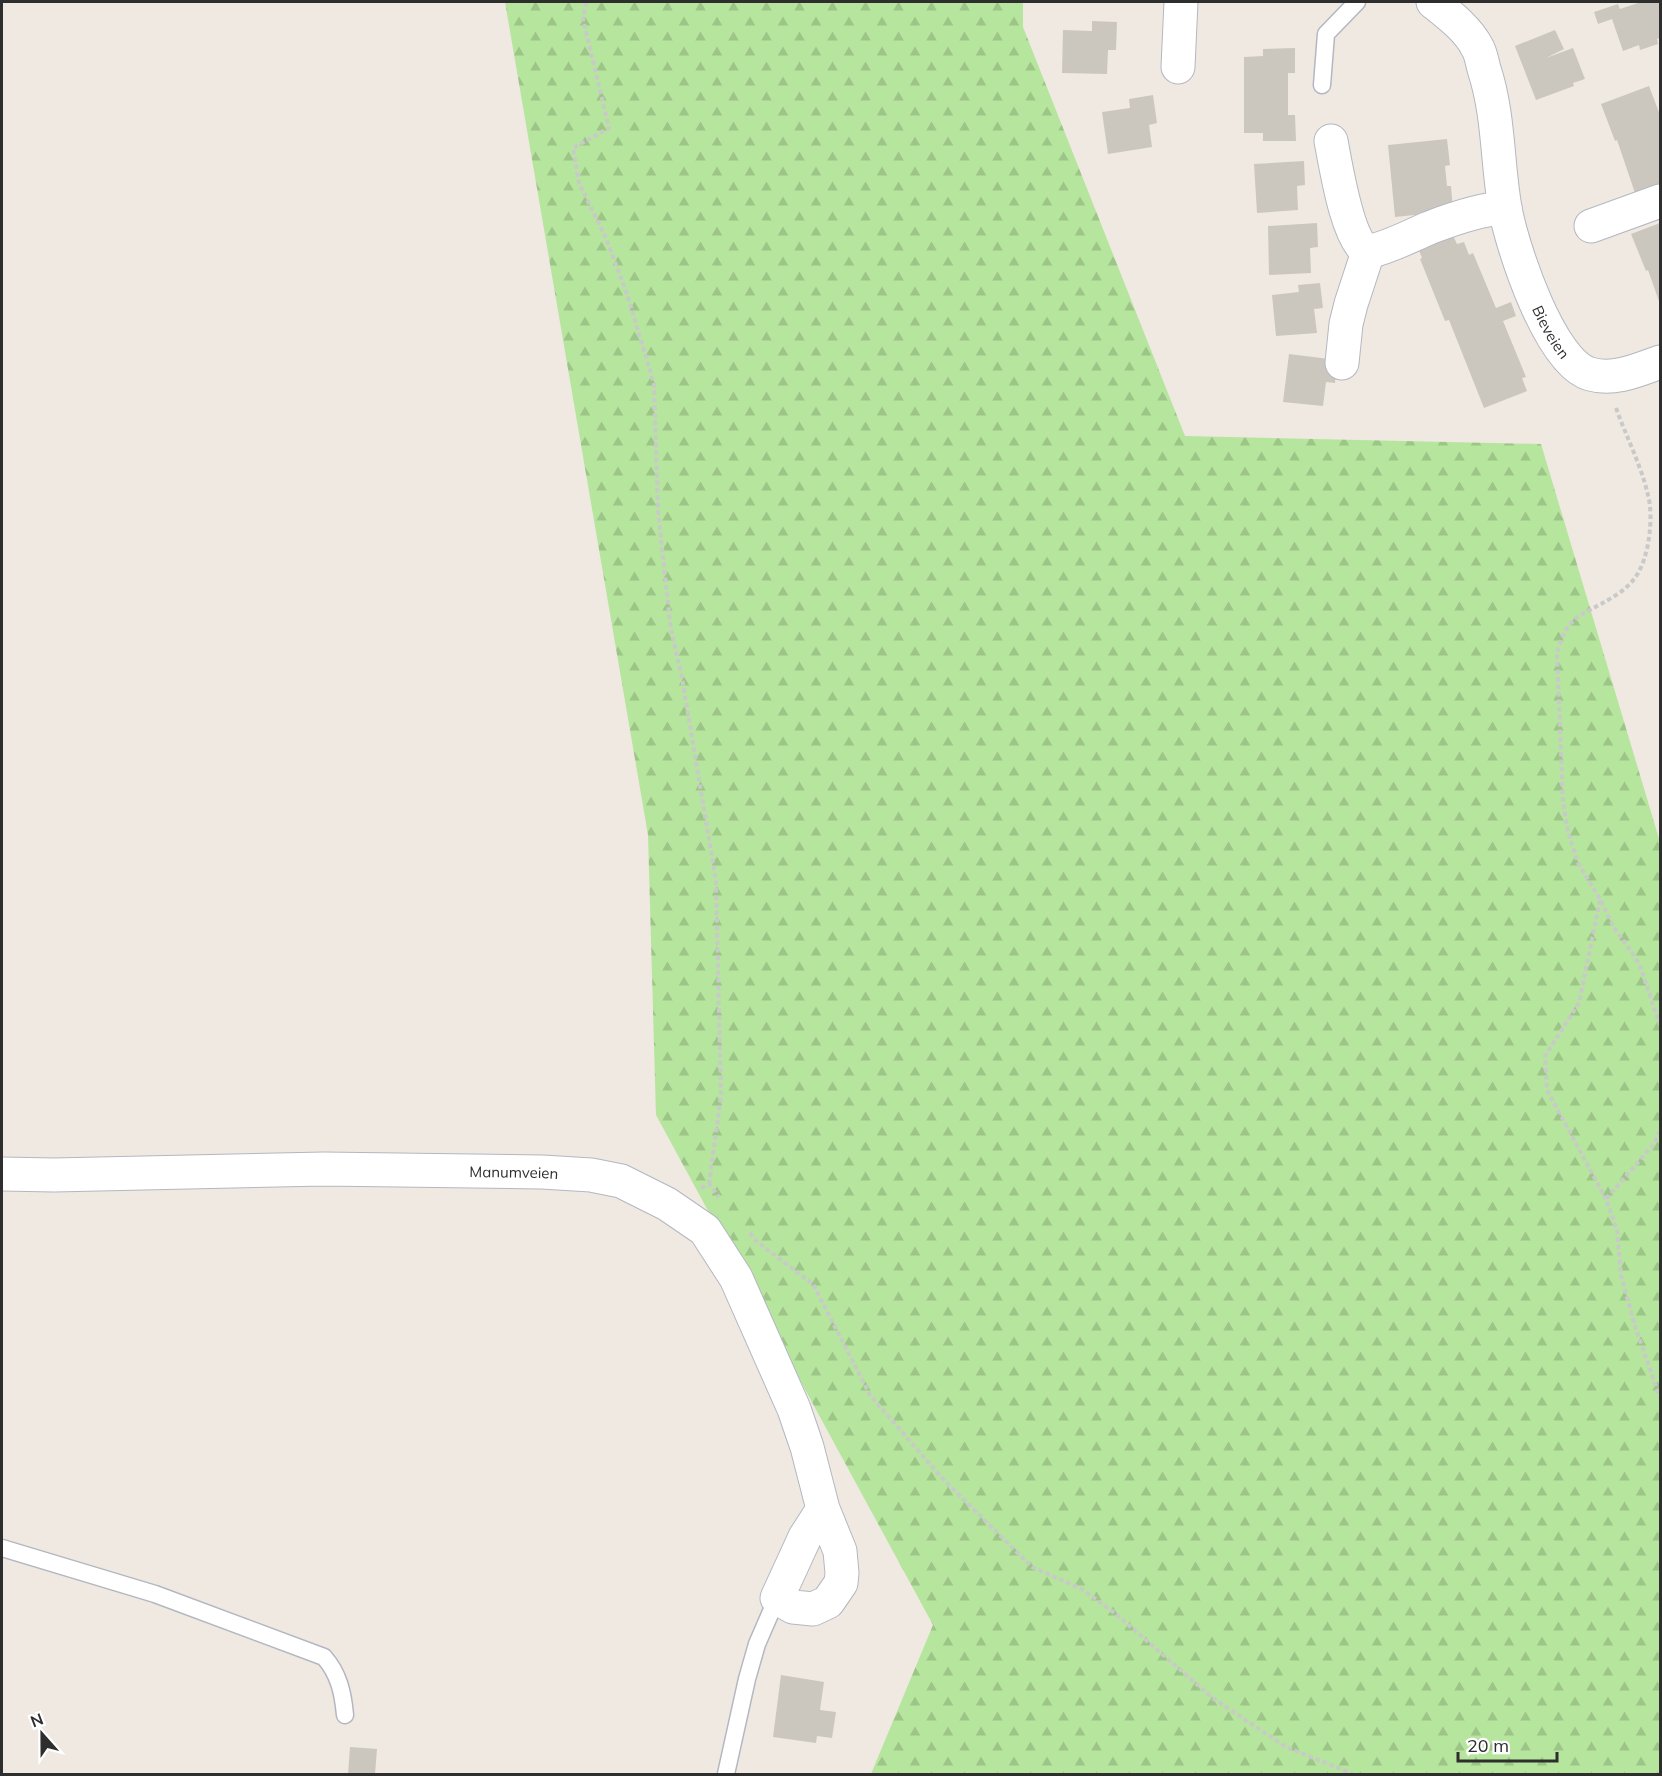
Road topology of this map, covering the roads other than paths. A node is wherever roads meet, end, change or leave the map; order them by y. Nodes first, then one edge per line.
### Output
1 (1181, 2) edge
2 (1357, 2) edge
3 (1433, 2) edge
4 (1178, 67) dead end
5 (1322, 85) dead end
6 (1330, 141) dead end
7 (1660, 201) edge
8 (1505, 208) junction
9 (1591, 226) dead end
10 (1368, 252) junction
11 (1660, 362) edge
12 (1342, 363) dead end
13 (2, 1174) edge
14 (823, 1509) junction
15 (2, 1548) edge
16 (777, 1598) junction
17 (345, 1715) dead end
18 (726, 1774) edge

1 - 4 street
2 - 5 lane
3 - 8 street, Bieveien
6 - 10 street
7 - 9 street
8 - 10 street
8 - 11 street, Bieveien
10 - 12 street
13 - 14 street, Manumveien
14 - 16 street
14 - 16 street, Manumveien
15 - 17 lane
16 - 18 lane

